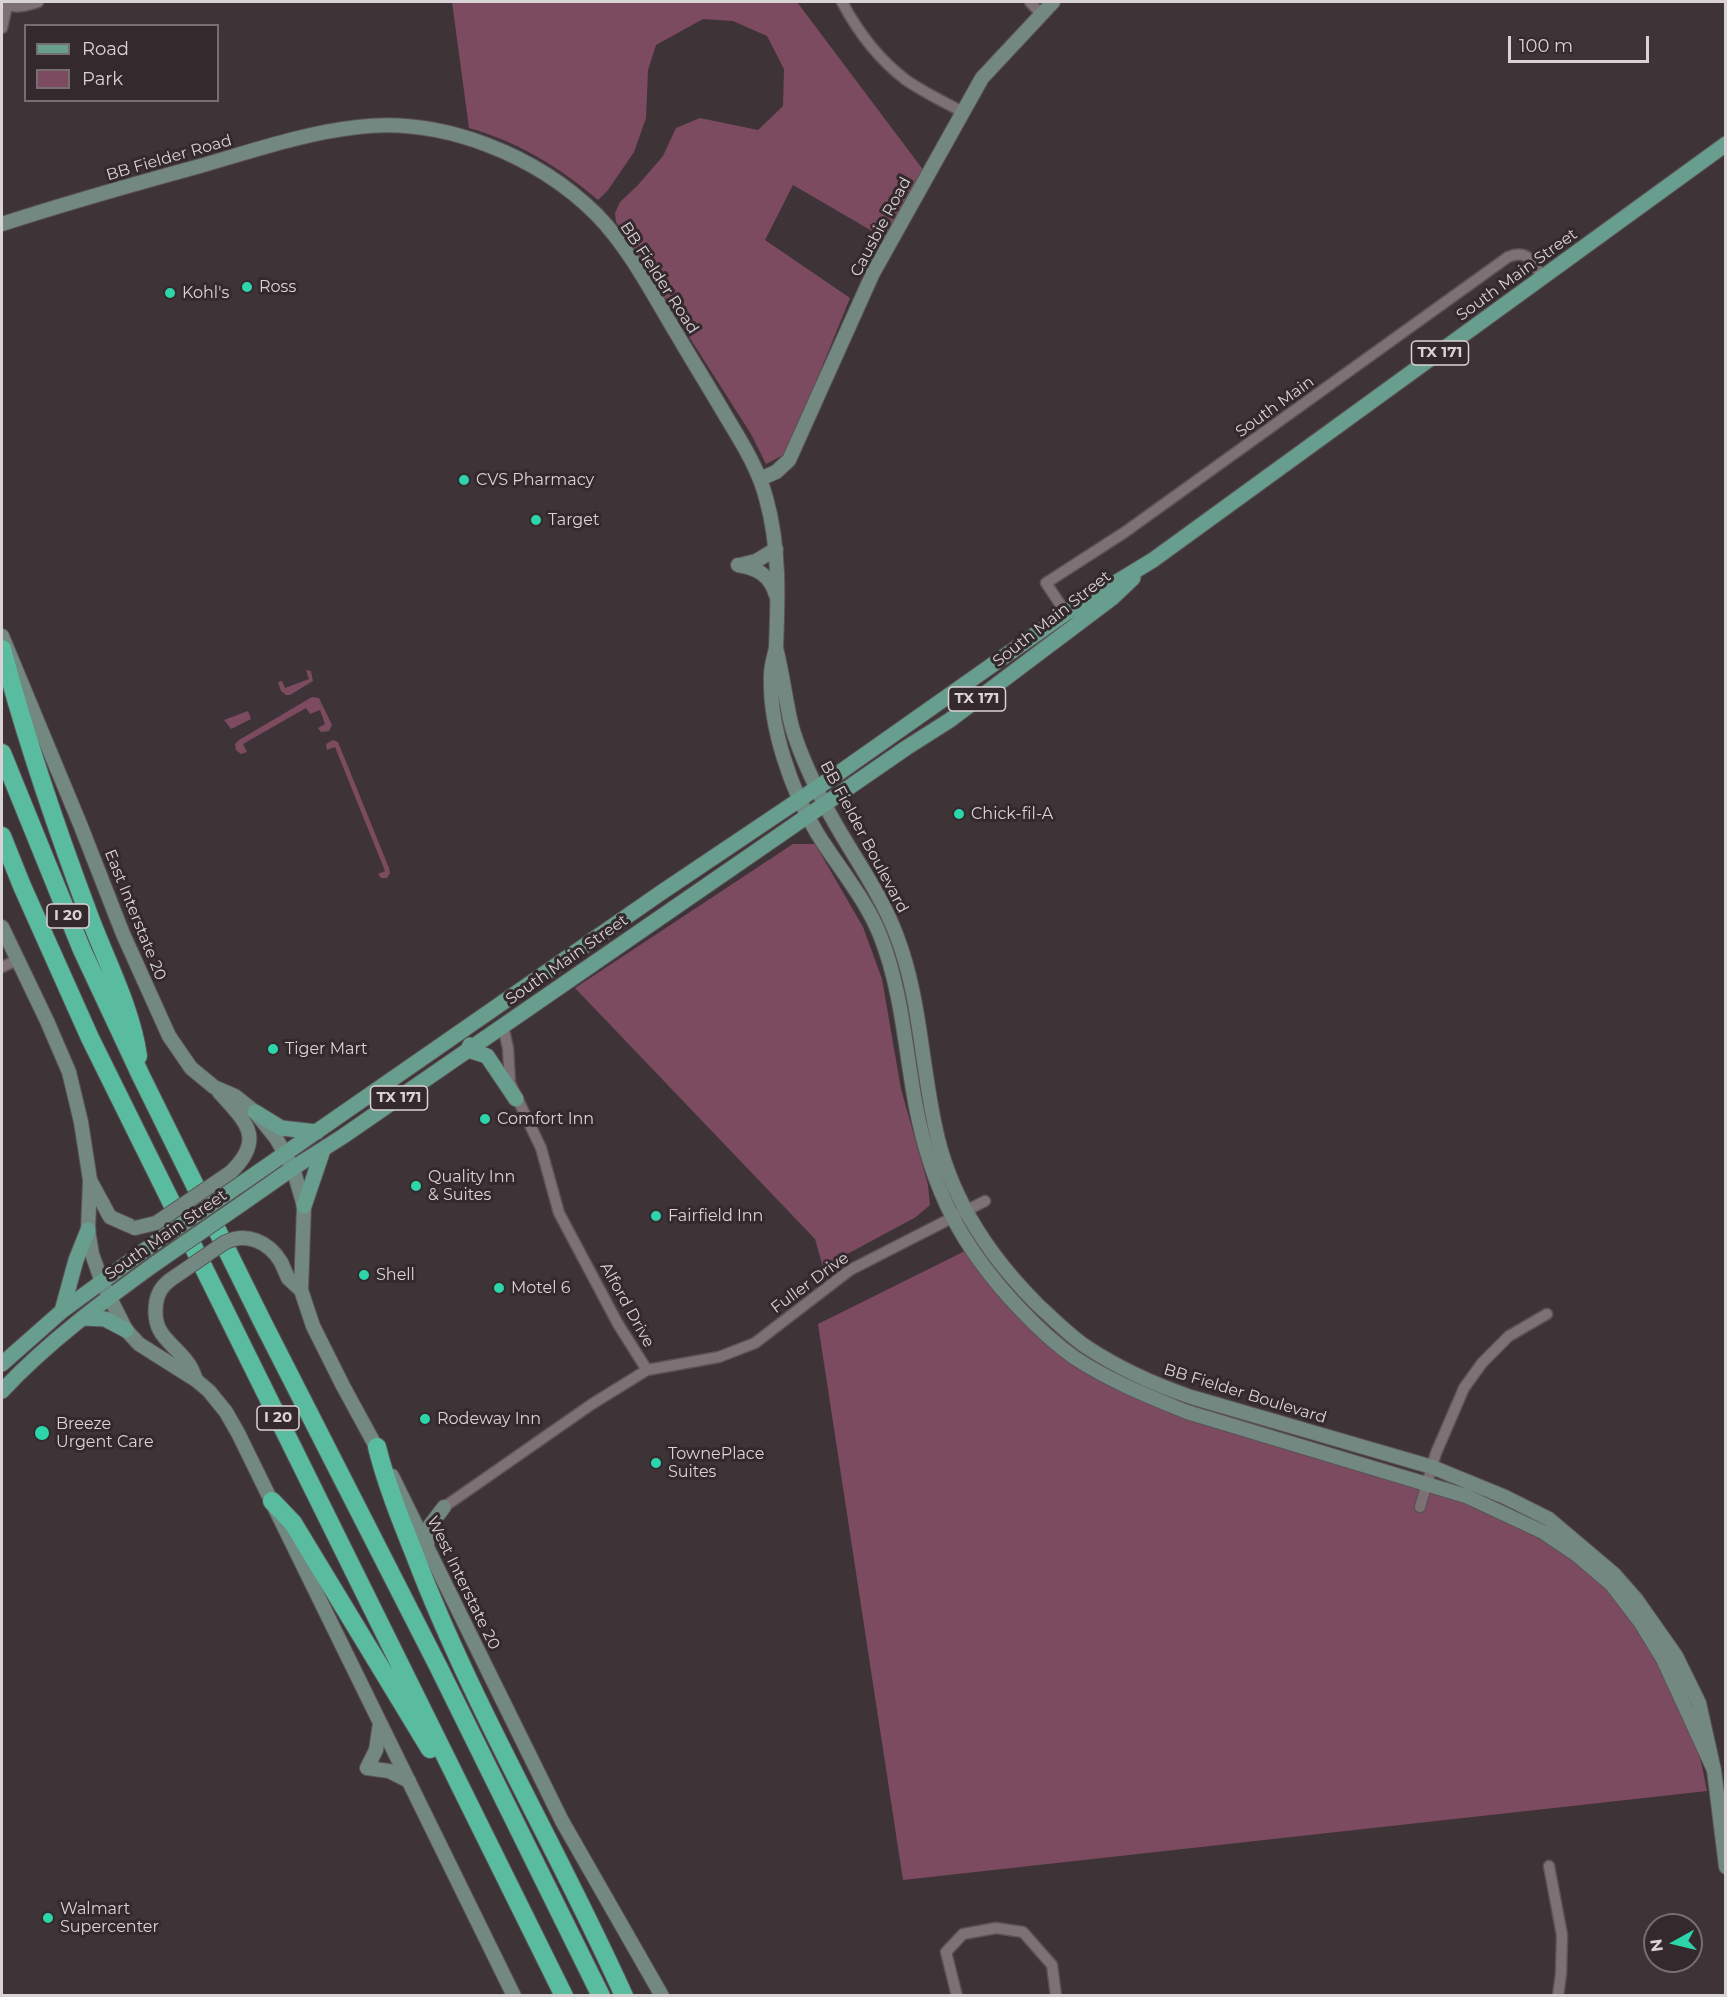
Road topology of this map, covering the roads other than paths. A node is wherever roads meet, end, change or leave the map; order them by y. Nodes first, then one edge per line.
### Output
1 (38, 2) edge
2 (842, 2) edge
3 (1030, 2) edge
4 (1053, 2) edge
5 (4, 4) edge
6 (1040, 13) junction
7 (2, 28) edge
8 (963, 112) junction
9 (1725, 144) edge
10 (2, 224) edge
11 (1543, 278) junction
12 (760, 479) junction
13 (776, 549) junction
14 (1153, 560) junction
15 (777, 603) junction
16 (1066, 613) junction
17 (2, 636) edge
18 (776, 648) junction
19 (2, 649) edge
20 (2, 753) edge
21 (816, 788) junction
22 (801, 799) junction
23 (825, 804) junction
24 (809, 816) junction
25 (2, 836) edge
26 (2, 927) edge
27 (17, 960) junction
28 (2, 967) edge
29 (523, 988) junction
30 (487, 1013) junction
31 (503, 1026) junction
32 (468, 1050) junction
33 (141, 1076) junction
34 (214, 1087) junction
35 (516, 1099) junction
36 (255, 1112) junction
37 (317, 1132) junction
38 (323, 1150) junction
39 (286, 1154) junction
40 (293, 1168) junction
41 (90, 1180) junction
42 (984, 1201) dead end
43 (304, 1206) junction
44 (965, 1211) junction
45 (951, 1217) junction
46 (88, 1230) junction
47 (102, 1282) junction
48 (301, 1290) junction
49 (110, 1296) junction
50 (62, 1311) junction
51 (1547, 1314) dead end
52 (83, 1318) junction
53 (126, 1330) junction
54 (2, 1364) edge
55 (646, 1370) junction
56 (196, 1380) junction
57 (2, 1391) edge
58 (376, 1447) junction
59 (1432, 1467) junction
60 (1426, 1483) junction
61 (272, 1501) junction
62 (407, 1506) junction
63 (444, 1507) junction
64 (1420, 1507) dead end
65 (427, 1546) junction
66 (380, 1721) junction
67 (1714, 1770) junction
68 (410, 1781) junction
69 (488, 1840) junction
70 (1549, 1866) dead end
71 (1725, 1867) edge
72 (513, 1995) edge
73 (564, 1995) edge
74 (601, 1995) edge
75 (624, 1995) edge
76 (662, 1995) edge
77 (957, 1995) edge
78 (1056, 1995) edge
79 (1558, 1995) edge

1 - 5 street
2 - 8 street
3 - 6 street
4 - 6 street, Causbie Road
5 - 7 street
6 - 8 street, Causbie Road
8 - 12 street, Causbie Road
9 - 11 main road, South Main Street / TX 171
10 - 12 street, BB Fielder Road
11 - 14 main road, South Main Street / TX 171
11 - 16 street, South Main
12 - 13 street, BB Fielder Road
13 - 15 street, BB Fielder Road
13 - 15 street
14 - 16 main road, South Main Street / TX 171
14 - 23 main road, South Main Street / TX 171
15 - 18 street, BB Fielder Road
16 - 21 main road, South Main Street / TX 171
17 - 34 street, East Interstate 20
18 - 21 street, BB Fielder Boulevard
18 - 22 street, BB Fielder Boulevard
19 - 33 highway
20 - 33 highway, I 20
21 - 22 main road, South Main Street / TX 171
21 - 23 street, BB Fielder Boulevard
22 - 24 street, BB Fielder Boulevard
22 - 29 main road, South Main Street / TX 171
23 - 24 main road, South Main Street / TX 171
23 - 44 street, BB Fielder Boulevard
24 - 31 main road, South Main Street / TX 171
24 - 45 street, BB Fielder Boulevard
25 - 69 highway, I 20
26 - 27 street
27 - 28 street
27 - 41 street
29 - 30 main road, South Main Street / TX 171
29 - 31 main road
30 - 32 main road
30 - 37 main road, South Main Street / TX 171
31 - 32 main road, South Main Street / TX 171
31 - 35 street, Alford Drive
32 - 35 main road
32 - 38 main road, South Main Street / TX 171
33 - 74 highway, I 20
34 - 36 street, East Interstate 20
34 - 41 street, bridge
35 - 55 street, Alford Drive
36 - 37 main road
36 - 39 street, East Interstate 20
37 - 39 main road, South Main Street / TX 171
38 - 40 main road, South Main Street / TX 171
38 - 43 main road
39 - 40 street, East Interstate 20
39 - 47 main road, South Main Street / TX 171, bridge
40 - 43 street, West Interstate 20
40 - 49 main road, South Main Street / TX 171, bridge
41 - 46 street
42 - 44 street, Fuller Drive
43 - 48 street, West Interstate 20
44 - 45 street, Fuller Drive
44 - 59 street, BB Fielder Boulevard
45 - 55 street, Fuller Drive
45 - 60 street, BB Fielder Boulevard
46 - 47 street
46 - 50 main road
47 - 49 street
47 - 50 main road, South Main Street / TX 171
48 - 56 street, bridge
48 - 58 street, West Interstate 20
49 - 52 main road, South Main Street / TX 171
49 - 53 street
50 - 54 main road, South Main Street / TX 171
51 - 59 street
52 - 53 main road
52 - 57 main road, South Main Street / TX 171
53 - 56 street
55 - 63 street, Alford Drive
56 - 61 street
58 - 62 street, West Interstate 20
58 - 75 highway
59 - 60 street
59 - 67 street, BB Fielder Boulevard
60 - 64 street
60 - 67 street, BB Fielder Boulevard
61 - 66 street
61 - 69 highway
62 - 63 street
62 - 65 street, West Interstate 20
63 - 65 street
65 - 76 street, West Interstate 20
66 - 68 street
66 - 68 street
67 - 71 street, BB Fielder Boulevard
68 - 72 street
69 - 73 highway, I 20
70 - 79 street
77 - 78 street

